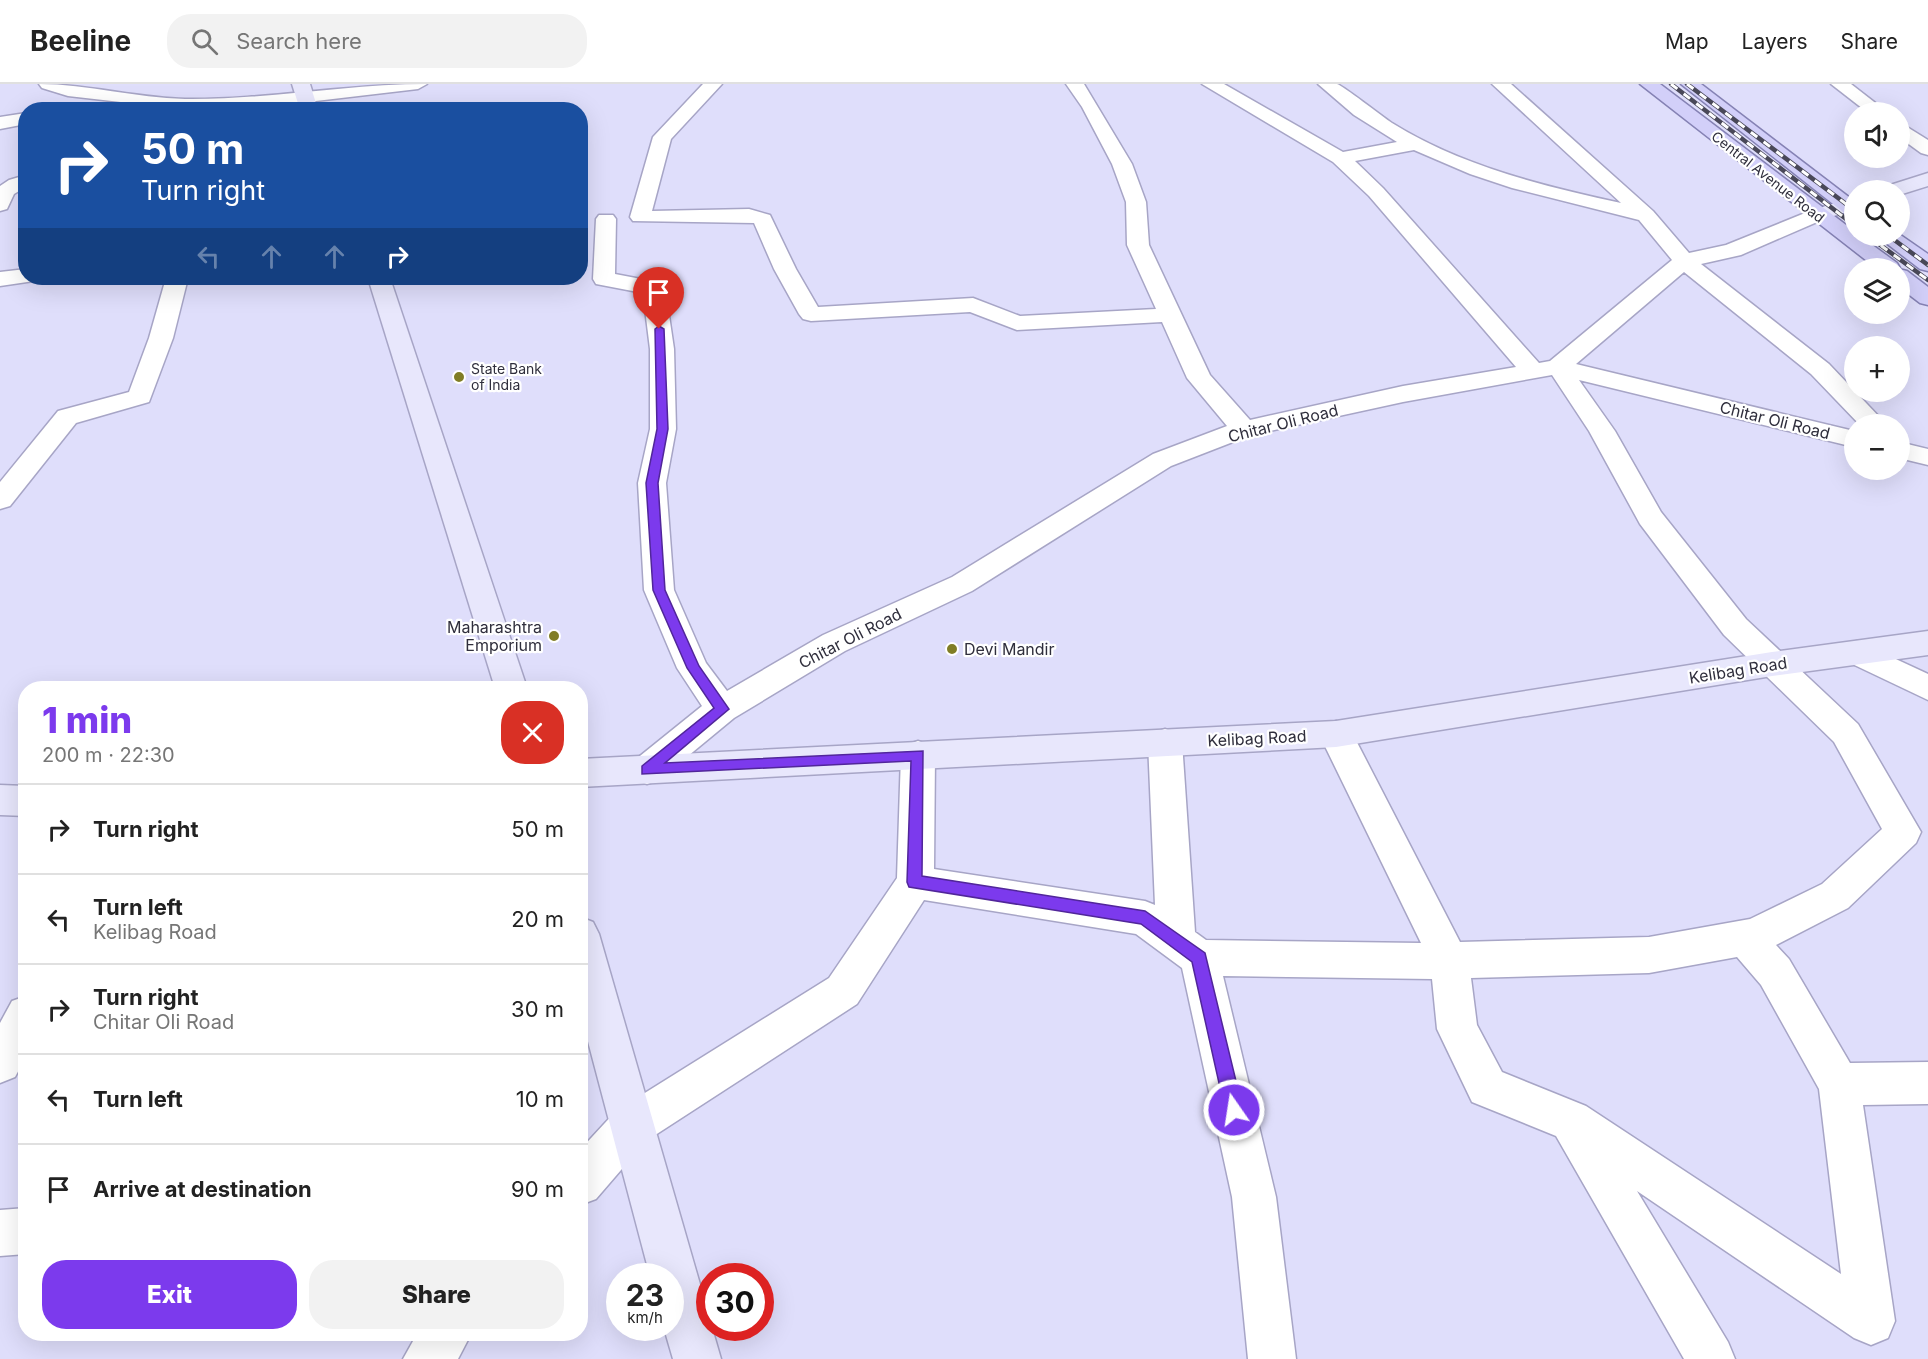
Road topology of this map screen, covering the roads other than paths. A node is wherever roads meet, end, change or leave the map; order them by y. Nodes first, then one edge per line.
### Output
1 (48, 84) edge
2 (418, 84) edge
3 (713, 84) edge
4 (1075, 84) edge
5 (1211, 84) edge
6 (1327, 84) edge
7 (1501, 84) edge
8 (1649, 84) edge
9 (1690, 84) edge
10 (1840, 84) edge
11 (304, 92) edge
12 (111, 97) junction
13 (92, 102) edge
14 (170, 102) edge
15 (257, 102) edge
16 (1864, 102) edge
17 (18, 120) edge
18 (0, 123) edge
19 (1910, 136) edge
20 (1414, 144) junction
21 (1928, 149) edge
22 (1340, 158) junction
23 (1928, 179) edge
24 (18, 182) edge
25 (1910, 185) edge
26 (1844, 201) edge
27 (0, 205) edge
28 (1844, 209) edge
29 (1817, 215) junction
30 (1647, 216) junction
31 (640, 217) junction
32 (1902, 246) edge
33 (1875, 258) edge
34 (1684, 261) junction
35 (1928, 264) edge
36 (18, 277) edge
37 (0, 279) edge
38 (1910, 284) edge
39 (175, 285) edge
40 (381, 285) edge
41 (1928, 298) edge
42 (1168, 315) junction
43 (1546, 369) junction
44 (1864, 414) edge
45 (1244, 429) junction
46 (1844, 437) edge
47 (1910, 452) edge
48 (1928, 456) edge
49 (0, 500) edge
50 (1928, 643) edge
51 (1857, 653) junction
52 (1772, 664) junction
53 (509, 681) edge
54 (1928, 688) edge
55 (722, 709) junction
56 (1336, 734) junction
57 (1165, 742) junction
58 (918, 755) junction
59 (647, 770) junction
60 (588, 773) edge
61 (0, 800) edge
62 (18, 801) edge
63 (915, 882) junction
64 (1745, 938) junction
65 (1188, 950) junction
66 (1449, 960) junction
67 (588, 964) edge
68 (18, 1030) edge
69 (0, 1063) edge
70 (1928, 1083) edge
71 (1839, 1084) junction
72 (1571, 1121) junction
73 (631, 1126) junction
74 (588, 1174) edge
75 (18, 1232) edge
76 (0, 1233) edge
77 (698, 1359) edge
78 (1272, 1359) edge
79 (1711, 1359) edge

1 - 12 street
2 - 11 street
3 - 31 street
4 - 42 street
5 - 22 street
6 - 20 street
7 - 30 street
8 - 29 main road, Central Avenue Road
9 - 26 main road
10 - 16 street
11 - 15 street
12 - 13 street
12 - 14 street
17 - 18 street
19 - 21 street
20 - 22 street
20 - 30 street
22 - 43 street
23 - 25 street
24 - 27 street
28 - 29 street
29 - 33 main road, Central Avenue Road
29 - 34 street
30 - 34 street
31 - 42 street
31 - 55 street
32 - 35 main road
34 - 43 street
34 - 44 street
36 - 37 street
38 - 41 main road
39 - 49 street
40 - 53 street
42 - 45 street
43 - 45 street, Chitar Oli Road
43 - 46 street, Chitar Oli Road
43 - 52 street
45 - 55 street, Chitar Oli Road
47 - 48 street
50 - 51 street, Kelibag Road
51 - 52 street, Kelibag Road
51 - 54 street
52 - 56 street, Kelibag Road
52 - 64 street
55 - 59 street, Chitar Oli Road
56 - 57 street, Kelibag Road
56 - 66 street
57 - 58 street, Kelibag Road
57 - 65 street
58 - 59 street, Kelibag Road
58 - 63 street
59 - 60 street, Kelibag Road
61 - 62 street
63 - 65 street
63 - 73 street
64 - 66 street
64 - 71 street
65 - 66 street
65 - 78 street
66 - 72 street
67 - 73 street
68 - 69 street
70 - 71 street
71 - 72 street
72 - 79 street
73 - 74 street
73 - 77 street
75 - 76 street

